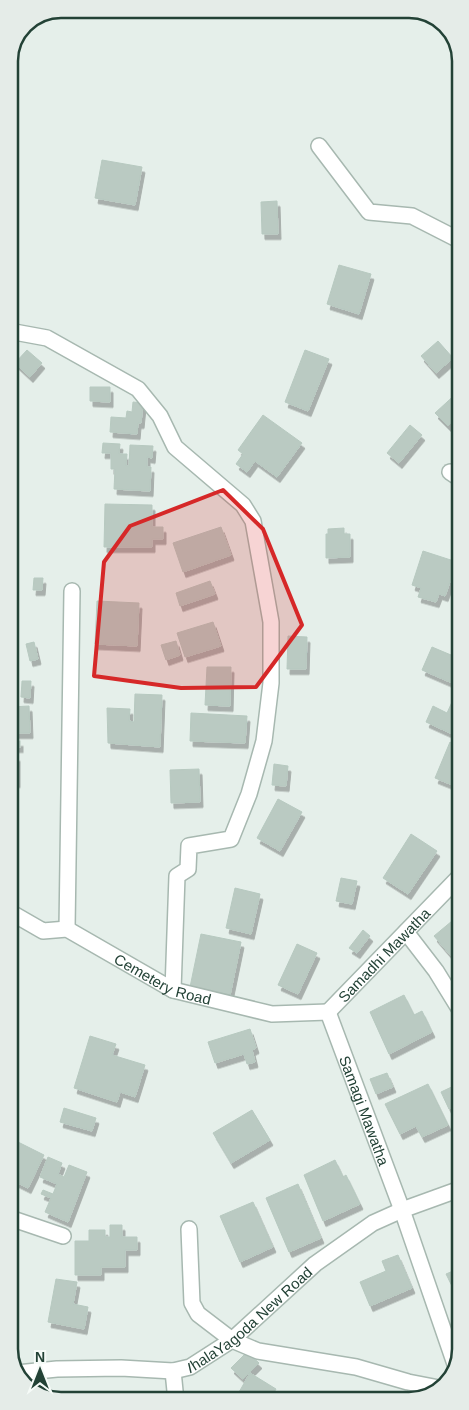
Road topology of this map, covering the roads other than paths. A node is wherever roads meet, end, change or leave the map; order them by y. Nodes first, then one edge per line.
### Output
1 (319, 146) dead end
2 (452, 236) edge
3 (18, 333) edge
4 (72, 591) dead end
5 (452, 884) edge
6 (18, 917) edge
7 (67, 929) junction
8 (406, 932) junction
9 (173, 990) junction
10 (452, 997) edge
11 (328, 1012) junction
12 (452, 1193) edge
13 (402, 1210) junction
14 (18, 1221) edge
15 (189, 1229) dead end
16 (63, 1236) dead end
17 (232, 1340) junction
18 (451, 1353) edge
19 (172, 1371) junction
20 (25, 1373) edge
21 (430, 1386) edge
22 (175, 1392) edge

1 - 2 street
3 - 9 street
4 - 7 street
5 - 8 street, Samadhi Mawatha
6 - 7 street
7 - 9 street, Cemetery Road
8 - 10 street
8 - 11 street, Samadhi Mawatha
9 - 11 street, Cemetery Road
11 - 13 street, Samagi Mawatha
12 - 13 street, IhalaYagoda New Road
13 - 17 street, IhalaYagoda New Road
13 - 18 street, Samagi Mawatha
14 - 16 street
15 - 17 street
17 - 19 street, IhalaYagoda New Road
17 - 21 street
19 - 20 street, IhalaYagoda New Road
19 - 22 street

